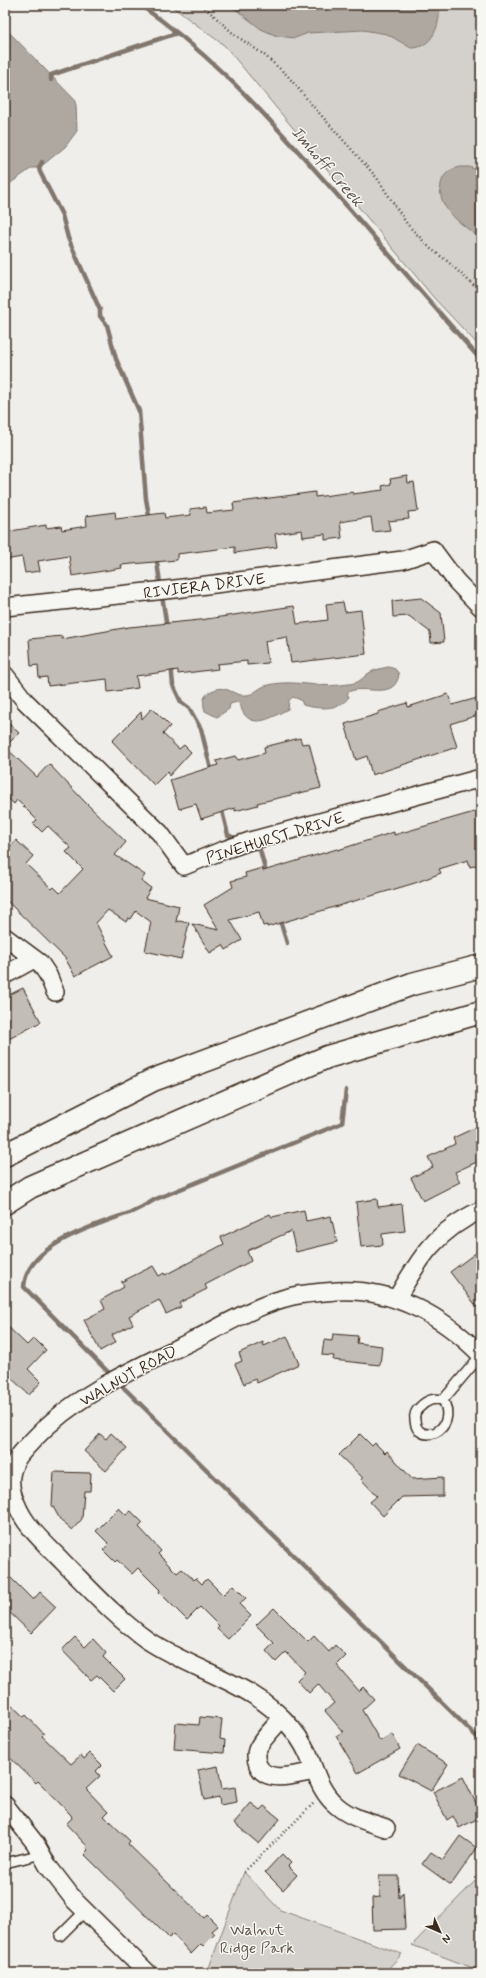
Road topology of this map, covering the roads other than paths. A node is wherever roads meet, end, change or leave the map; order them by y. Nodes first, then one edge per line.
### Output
1 (5, 607) edge
2 (481, 607) edge
3 (5, 675) edge
4 (481, 778) edge
5 (8, 943) edge
6 (34, 959) junction
7 (481, 966) edge
8 (5, 975) edge
9 (55, 992) dead end
10 (481, 1012) edge
11 (5, 1155) edge
12 (5, 1203) edge
13 (481, 1210) edge
14 (397, 1298) junction
15 (481, 1355) edge
16 (443, 1400) dead end
17 (10, 1464) edge
18 (282, 1718) junction
19 (314, 1771) junction
20 (5, 1805) edge
21 (386, 1828) dead end
22 (42, 1854) junction
23 (5, 1863) edge
24 (85, 1911) junction
25 (60, 1936) dead end
26 (148, 1973) edge

1 - 2 street, RIVIERA DRIVE
3 - 4 street, PINEHURST DRIVE
5 - 6 street
6 - 8 street
6 - 9 street
7 - 11 highway
10 - 12 highway
13 - 14 street
14 - 15 street, WALNUT ROAD
14 - 17 street, WALNUT ROAD
15 - 16 lane
17 - 18 street, WALNUT ROAD
18 - 19 street, WALNUT ROAD
18 - 19 street
19 - 21 street, WALNUT ROAD
20 - 22 street
22 - 23 lane
22 - 24 street
24 - 25 lane
24 - 26 street

